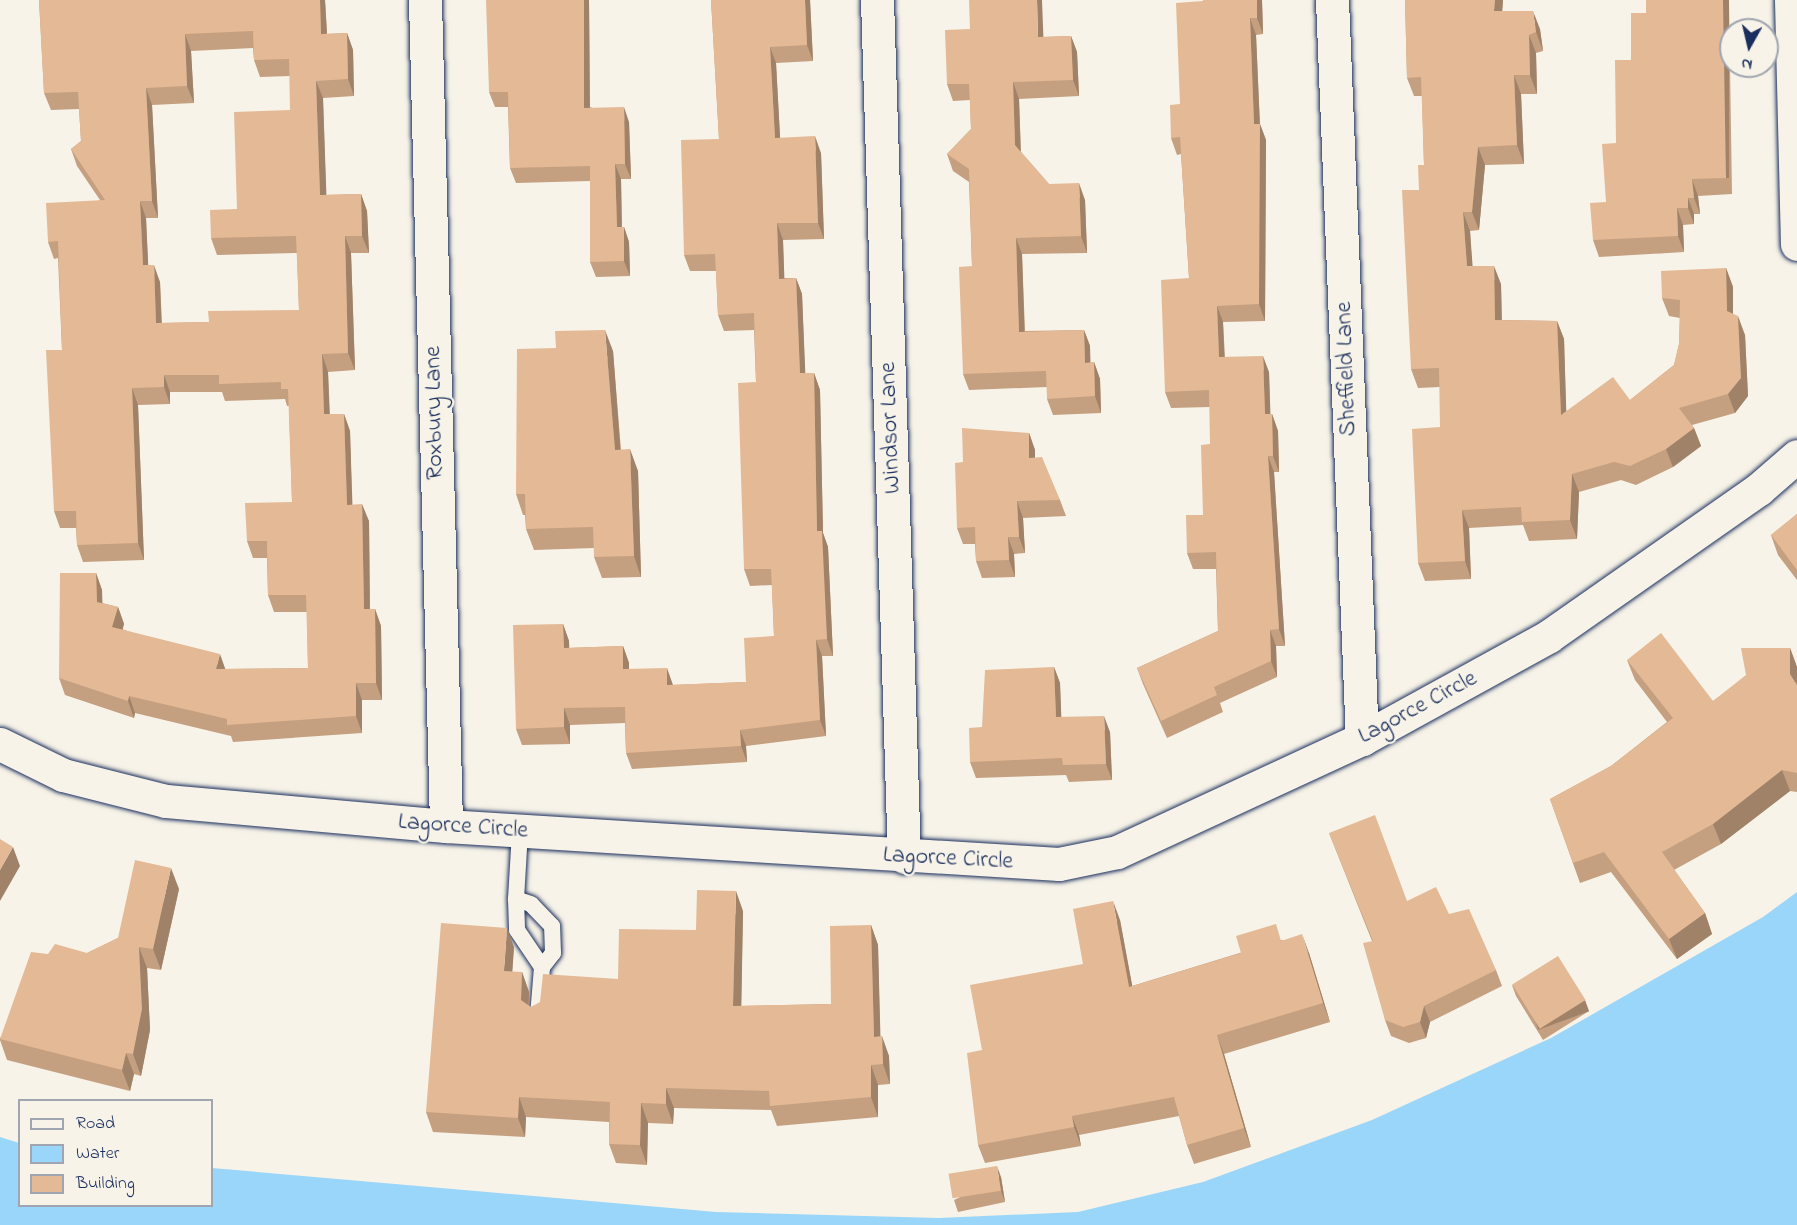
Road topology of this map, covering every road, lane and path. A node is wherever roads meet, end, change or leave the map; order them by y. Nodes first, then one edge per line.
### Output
1 (425, 0) edge
2 (877, 0) edge
3 (1332, 0) edge
4 (1791, 0) edge
5 (1797, 244) edge
6 (1797, 456) edge
7 (1362, 739) junction
8 (0, 744) edge
9 (446, 826) junction
10 (520, 831) junction
11 (904, 856) junction
12 (516, 899) junction
13 (542, 967) junction
14 (538, 1016) edge

1 - 9 street, Roxbury Lane
2 - 11 street, Windsor Lane
3 - 7 street, Sheffield Lane
4 - 5 street
6 - 7 street, Lagorce Circle
7 - 11 street, Lagorce Circle
8 - 9 street, Lagorce Circle
9 - 10 street, Lagorce Circle
10 - 11 street, Lagorce Circle
10 - 12 lane
12 - 13 lane
12 - 13 lane
13 - 14 lane

